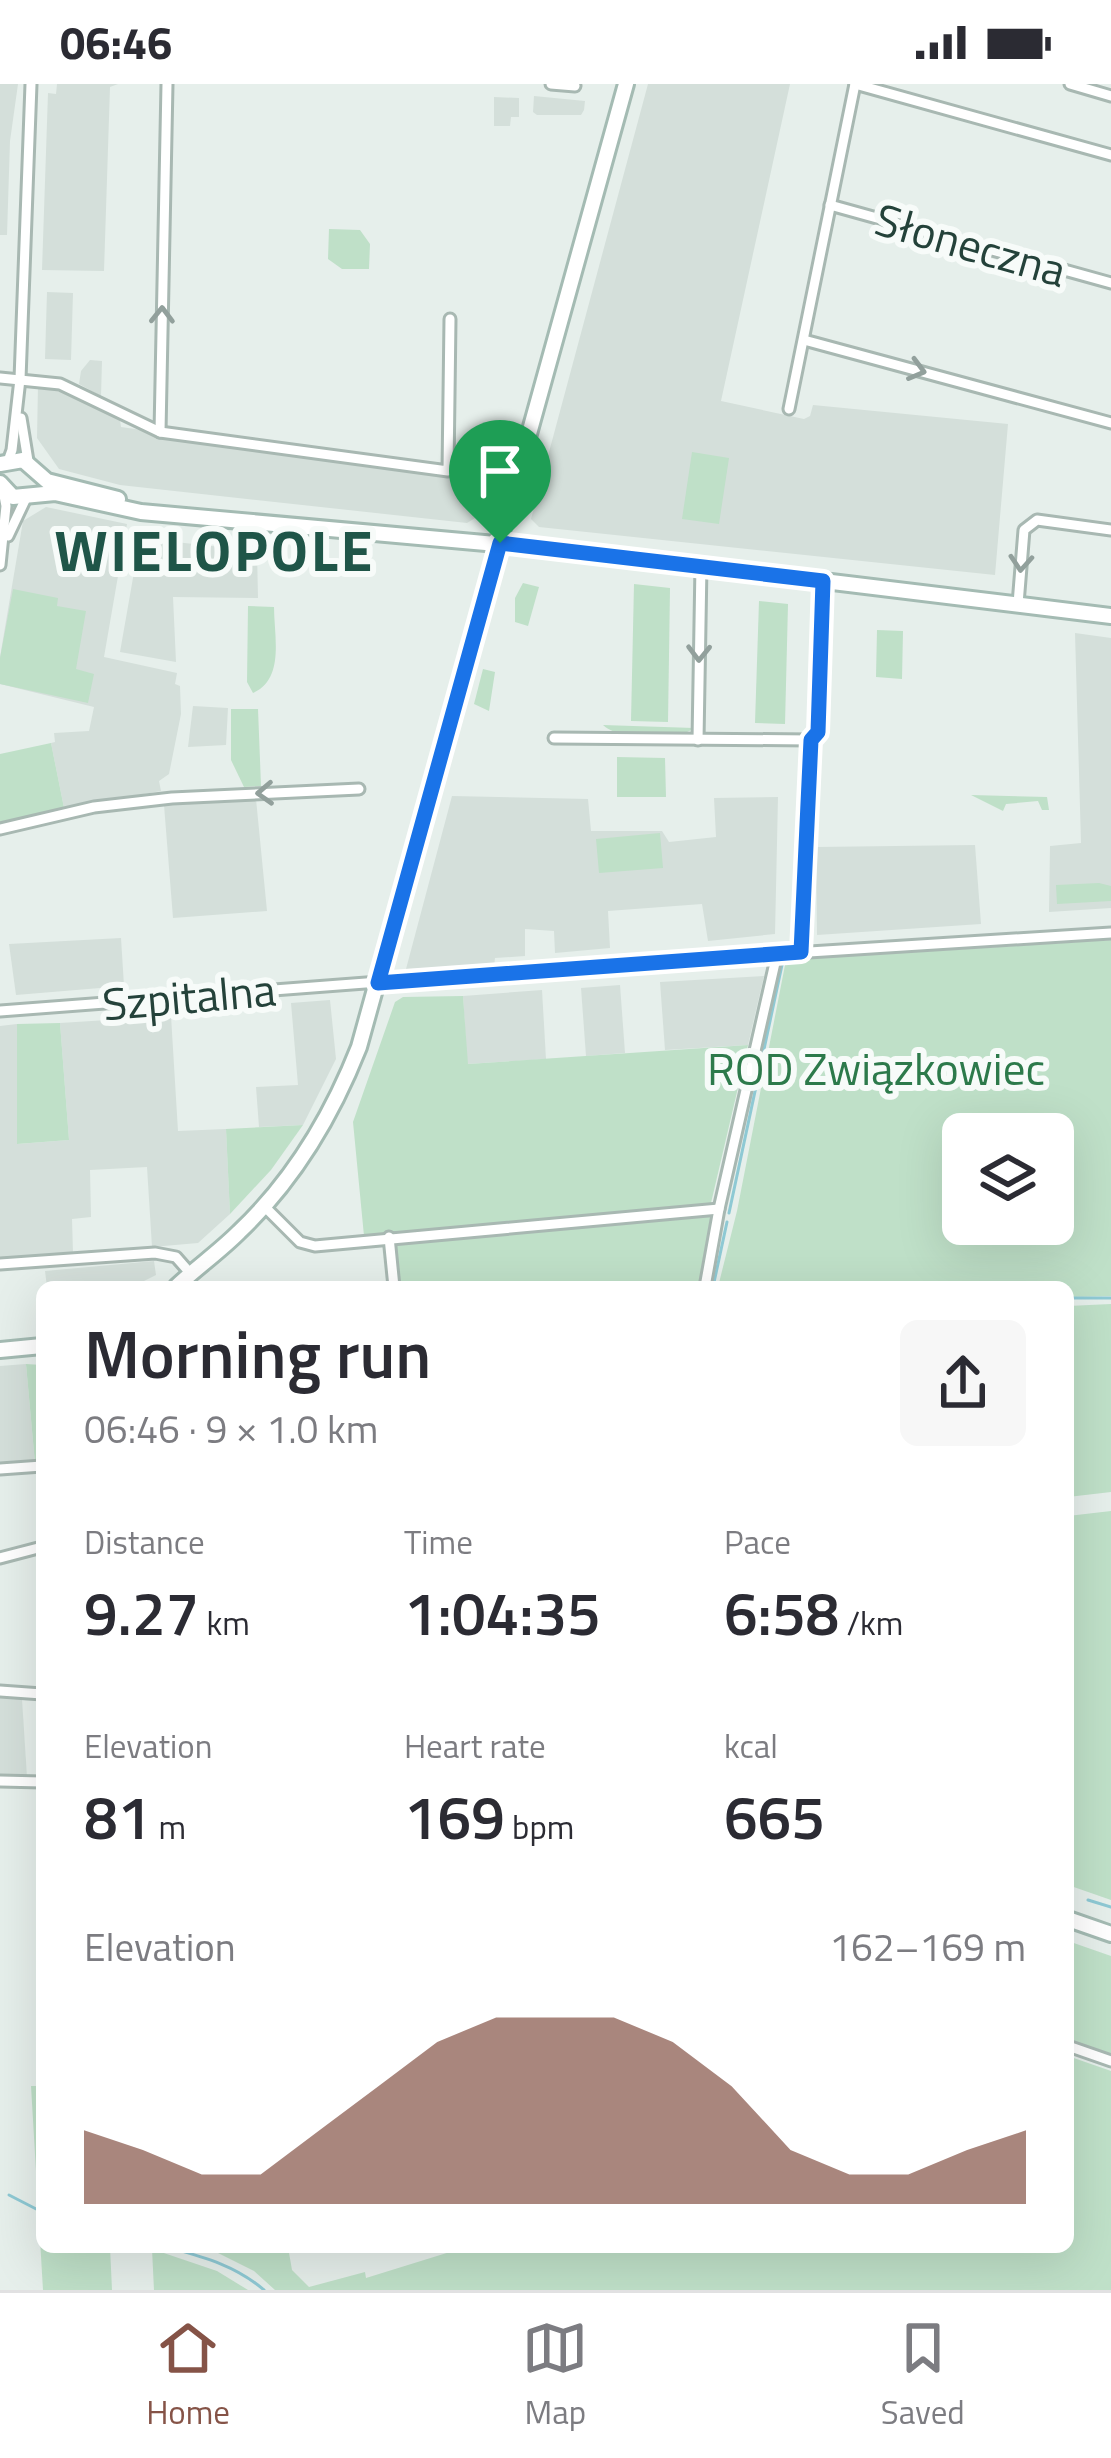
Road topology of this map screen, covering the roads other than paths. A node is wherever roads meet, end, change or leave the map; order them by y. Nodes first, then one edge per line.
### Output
1 (31, 84) edge
2 (167, 84) edge
3 (551, 84) edge
4 (626, 84) edge
5 (855, 84) edge
6 (1070, 84) edge
7 (575, 86) edge
8 (1111, 96) edge
9 (1111, 155) edge
10 (830, 205) junction
11 (1111, 284) edge
12 (451, 320) dead end
13 (804, 340) junction
14 (0, 378) edge
15 (20, 380) junction
16 (18, 395) junction
17 (789, 410) dead end
18 (1111, 423) edge
19 (160, 432) junction
20 (33, 468) junction
21 (2, 475) edge
22 (28, 494) junction
23 (200, 515) junction
24 (1111, 530) edge
25 (500, 543) junction
26 (1, 559) edge
27 (701, 565) junction
28 (823, 581) junction
29 (1018, 604) junction
30 (1111, 616) edge
31 (554, 738) dead end
32 (698, 740) junction
33 (811, 740) junction
34 (358, 789) dead end
35 (0, 829) edge
36 (1111, 933) edge
37 (801, 952) junction
38 (777, 954) junction
39 (378, 983) junction
40 (0, 1011) edge
41 (264, 1206) junction
42 (719, 1208) junction
43 (389, 1238) junction
44 (0, 1264) edge
45 (190, 1273) junction
46 (176, 1281) edge
47 (182, 1281) edge
48 (393, 1281) edge
49 (706, 1281) edge
50 (36, 1347) edge
51 (0, 1350) edge
52 (36, 1466) edge
53 (0, 1469) edge
54 (36, 1549) edge
55 (0, 1558) edge
56 (0, 1691) edge
57 (36, 1694) edge
58 (0, 1781) edge
59 (36, 1782) edge
60 (1074, 1921) edge
61 (1111, 1934) edge
62 (1074, 2048) edge
63 (1111, 2061) edge

1 - 15 street
19 -> 2 street
3 - 7 street
4 - 25 street
5 - 9 street
5 - 10 street
6 - 8 street
10 - 11 street, Słoneczna
10 - 13 street
12 - 19 street
13 - 17 street
13 -> 18 street
14 - 15 street
15 - 16 street
15 - 19 street
16 - 20 street
16 - 21 street
20 - 21 street
20 - 22 street
20 - 23 street
21 - 22 street
21 - 26 street
22 - 23 street
22 - 26 street
23 - 25 street
24 -> 29 street
25 - 27 street
25 - 39 street
27 - 28 street
27 -> 32 street
28 - 29 street
28 - 33 street
29 - 30 street
31 - 32 street
32 - 33 street
33 - 37 street
34 -> 35 street
36 - 37 street, Szpitalna
37 - 38 street, Szpitalna
38 - 39 street, Szpitalna
38 - 42 street
39 - 40 street, Szpitalna
39 - 41 street
41 - 43 street
41 - 45 street
42 - 43 street
42 - 49 street
43 - 48 street
44 - 45 street
45 - 46 street
45 - 47 street
50 - 51 street
52 - 53 street
54 - 55 street
56 - 57 street
58 - 59 street
60 - 61 street
62 - 63 street

